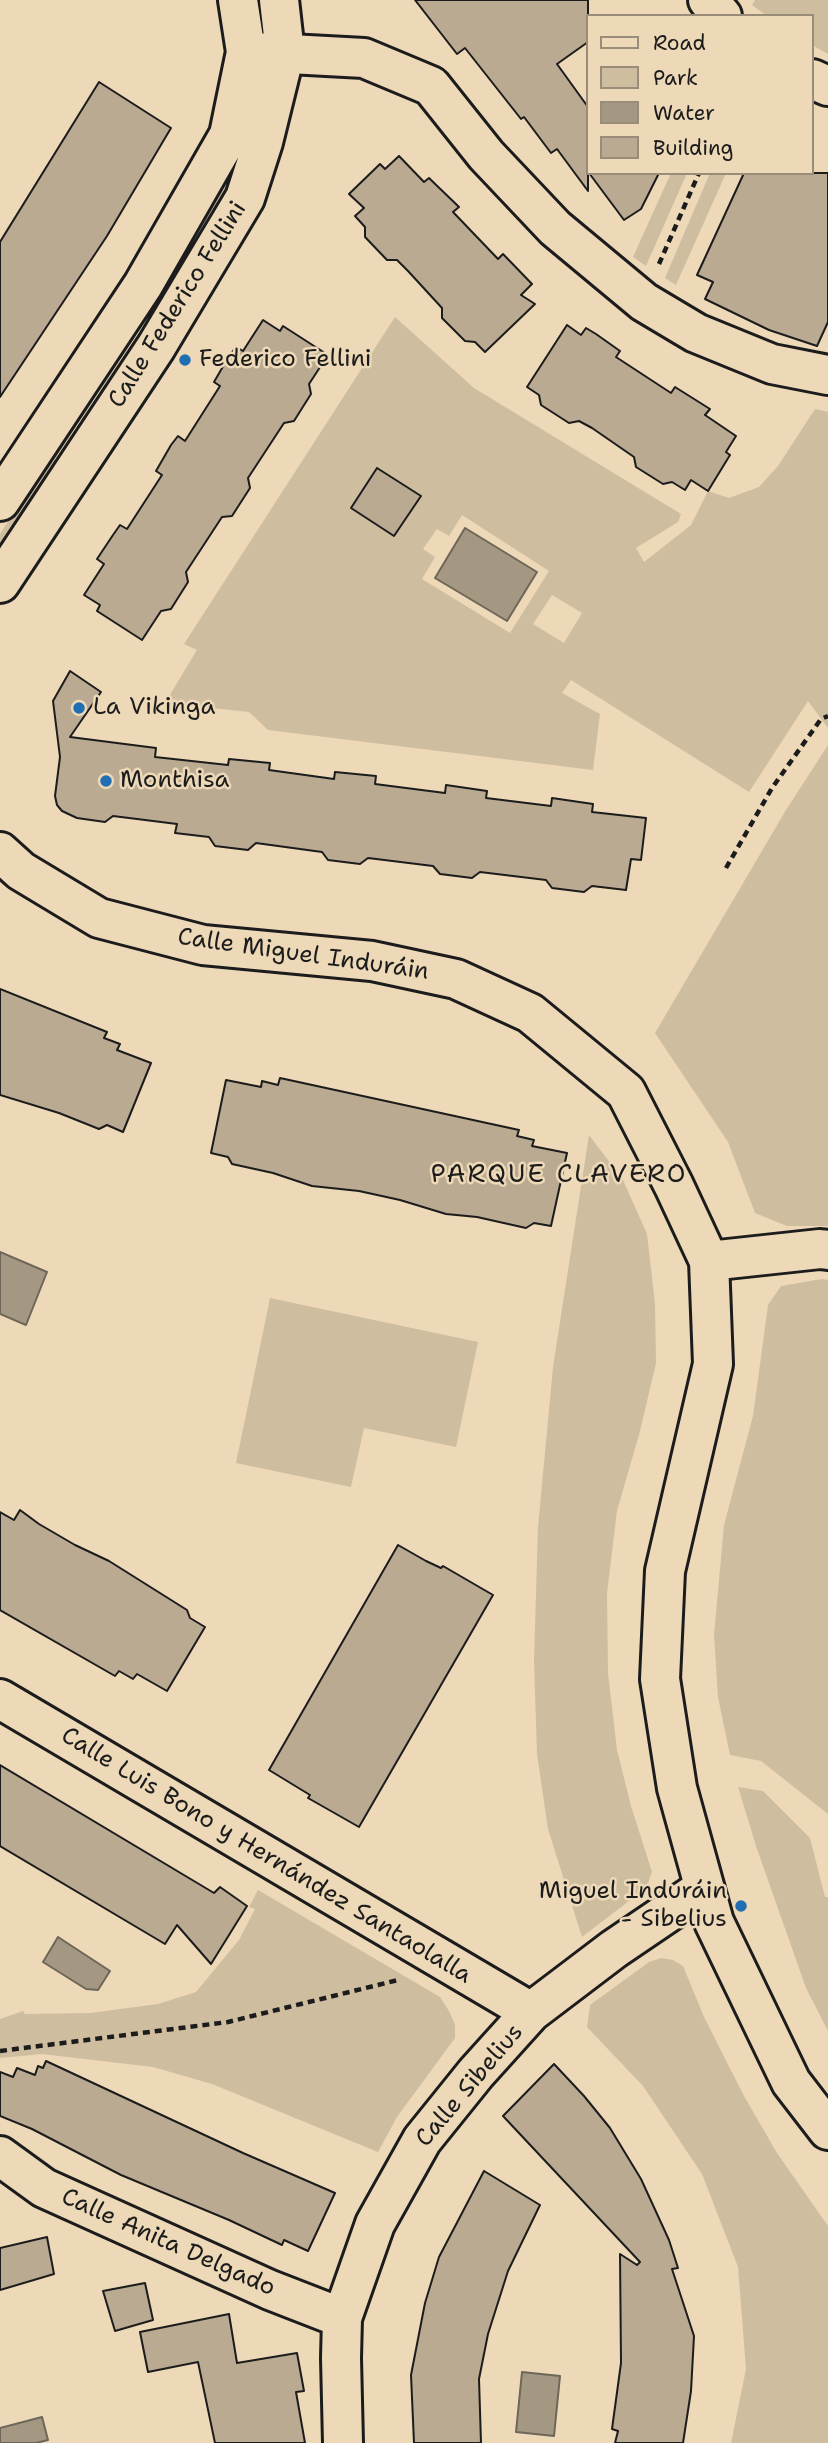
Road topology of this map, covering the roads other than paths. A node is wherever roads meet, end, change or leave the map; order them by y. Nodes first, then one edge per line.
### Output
1 (238, 0) edge
2 (279, 0) edge
3 (709, 0) edge
4 (720, 14) edge
5 (246, 52) junction
6 (285, 53) junction
7 (828, 375) edge
8 (0, 501) edge
9 (0, 583) edge
10 (0, 852) edge
11 (828, 1250) edge
12 (709, 1261) junction
13 (0, 1699) edge
14 (704, 1888) junction
15 (531, 2012) junction
16 (828, 2130) edge
17 (0, 2156) edge
18 (342, 2318) junction
19 (343, 2443) edge

1 - 5 street, Calle Federico Fellini
2 - 6 street, Calle Federico Fellini
3 - 4 street
5 - 6 street
5 - 8 street, Calle Federico Fellini
6 - 7 street
6 - 9 street, Calle Federico Fellini
10 - 12 street, Calle Miguel Induráin
11 - 12 street
12 - 14 street, Calle Miguel Induráin
13 - 15 street, Calle Luis Bono y Hernández Santaolalla
14 - 15 street, Calle Sibelius
14 - 16 street, Calle Miguel Induráin
15 - 18 street, Calle Sibelius
17 - 18 street, Calle Anita Delgado
18 - 19 street, Calle Sibelius

